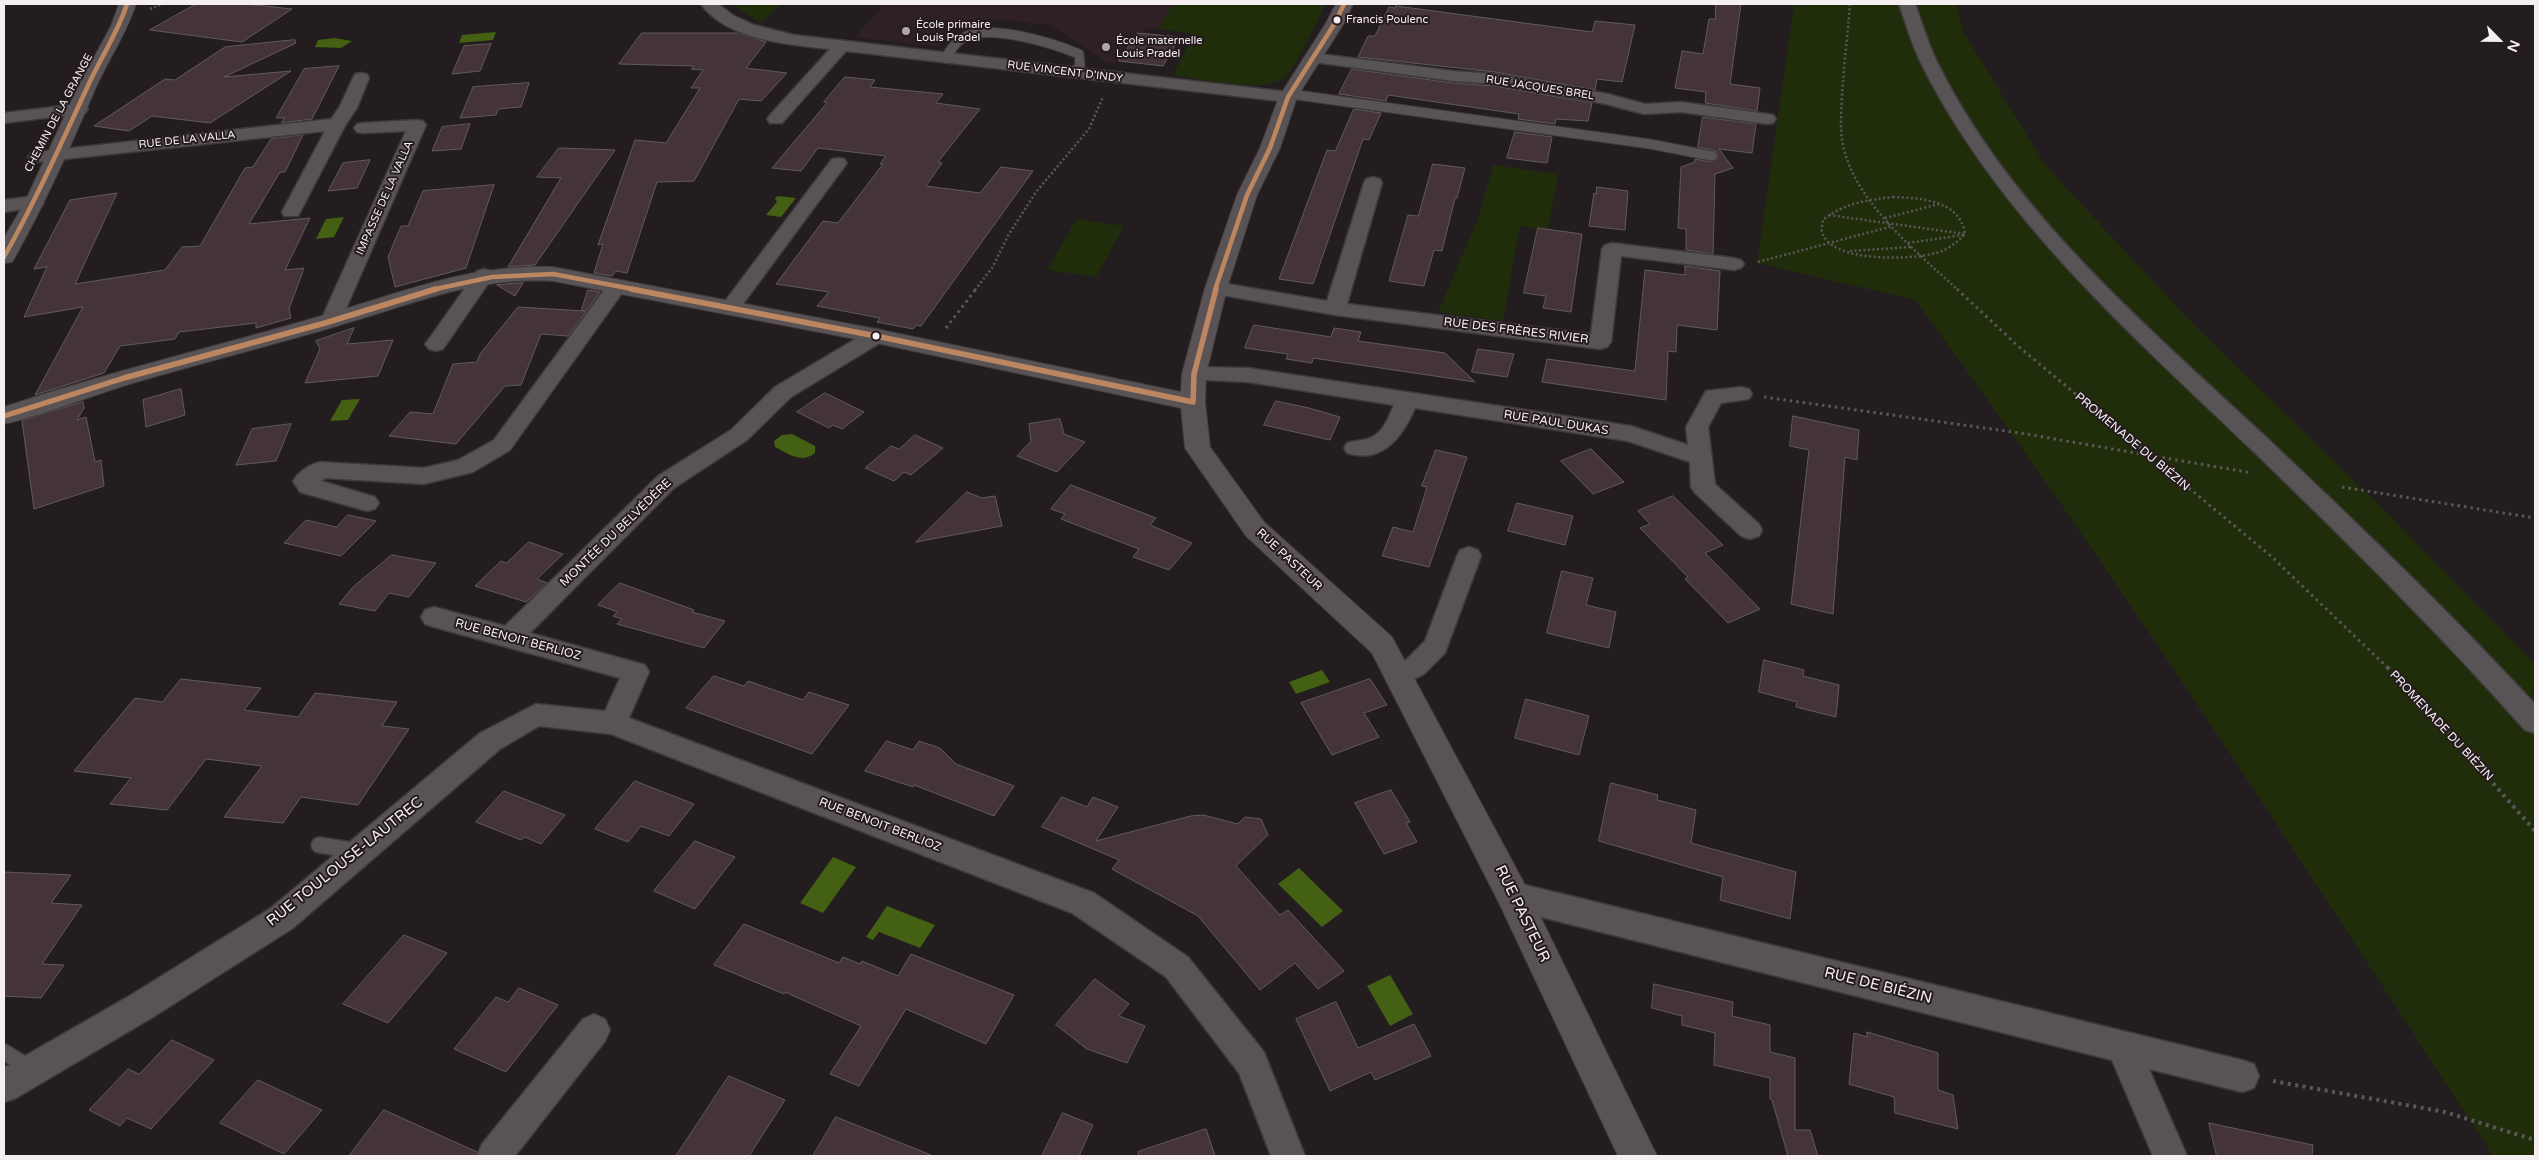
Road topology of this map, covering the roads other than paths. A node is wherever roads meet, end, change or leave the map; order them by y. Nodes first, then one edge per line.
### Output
1 (107, 4) edge
2 (127, 4) edge
3 (709, 4) edge
4 (1344, 4) edge
5 (1907, 4) edge
6 (842, 46) junction
7 (945, 58) junction
8 (1312, 58) junction
9 (1074, 73) junction
10 (361, 78) dead end
11 (1289, 96) junction
12 (70, 110) junction
13 (4, 118) edge
14 (776, 119) dead end
15 (1767, 119) dead end
16 (337, 124) junction
17 (363, 128) dead end
18 (56, 154) junction
19 (1712, 156) dead end
20 (37, 157) junction
21 (838, 163) dead end
22 (1373, 182) dead end
23 (35, 202) junction
24 (6, 210) edge
25 (291, 212) dead end
26 (4, 258) edge
27 (1734, 264) road end
28 (484, 275) junction
29 (617, 286) junction
30 (1216, 288) junction
31 (730, 308) junction
32 (1335, 309) junction
33 (331, 320) junction
34 (876, 336) junction
35 (436, 344) dead end
36 (1194, 388) junction
37 (1741, 394) road end
38 (1408, 400) junction
39 (4, 416) edge
40 (1355, 448) dead end
41 (1702, 458) junction
42 (366, 503) dead end
43 (1750, 530) dead end
44 (1469, 556) dead end
45 (434, 617) dead end
46 (510, 636) junction
47 (1398, 676) junction
48 (2535, 722) edge
49 (613, 723) junction
50 (318, 845) dead end
51 (361, 851) junction
52 (1514, 896) junction
53 (594, 1030) dead end
54 (2123, 1046) junction
55 (4, 1052) edge
56 (33, 1069) junction
57 (2242, 1076) road end
58 (4, 1086) edge
59 (494, 1156) edge
60 (1288, 1156) edge
61 (1638, 1156) edge
62 (2170, 1156) edge

1 - 12 street, CHEMIN DE LA GRANGE
2 - 12 street, CHEMIN DE LA GRANGE
3 - 6 street, RUE VINCENT D'INDY
4 - 8 street
5 - 48 street
6 - 7 street, RUE VINCENT D'INDY
6 - 14 street
7 - 9 street, RUE VINCENT D'INDY
7 - 9 lane
8 - 11 street
8 - 15 street, RUE JACQUES BREL
9 - 11 street, RUE VINCENT D'INDY
10 - 16 street
11 - 19 lane
11 - 30 street
12 - 13 street
12 - 18 street, CHEMIN DE LA GRANGE
12 - 20 street, CHEMIN DE LA GRANGE
16 - 18 street, RUE DE LA VALLA
16 - 25 street
17 - 33 street, IMPASSE DE LA VALLA
18 - 20 street, RUE DE LA VALLA
18 - 23 street, CHEMIN DE LA GRANGE
20 - 24 street, CHEMIN DE LA GRANGE
21 - 31 street
22 - 32 street
23 - 24 street
23 - 26 street, CHEMIN DE LA GRANGE
27 - 32 street, RUE DES FRÈRES RIVIER
28 - 29 street
28 - 33 street
28 - 35 street
29 - 31 street
29 - 42 street
30 - 32 street, RUE DES FRÈRES RIVIER
30 - 36 street
31 - 34 street
33 - 39 street
34 - 36 street
34 - 46 street, MONTÉE DU BELVÉDÈRE
36 - 38 street, RUE PAUL DUKAS
36 - 47 street, RUE PASTEUR
37 - 41 street
38 - 40 street
38 - 41 street, RUE PAUL DUKAS
41 - 43 street
44 - 47 street
45 - 46 street, RUE BENOIT BERLIOZ
46 - 49 street, RUE BENOIT BERLIOZ
47 - 52 street, RUE PASTEUR
49 - 51 street, RUE TOULOUSE-LAUTREC
49 - 60 street, RUE BENOIT BERLIOZ
50 - 51 lane
51 - 56 street, RUE TOULOUSE-LAUTREC
52 - 54 street, RUE DE BIÉZIN
52 - 61 street, RUE PASTEUR
53 - 59 street
54 - 57 street, RUE DE BIÉZIN
54 - 62 street
55 - 56 lane
56 - 58 street, RUE TOULOUSE-LAUTREC

